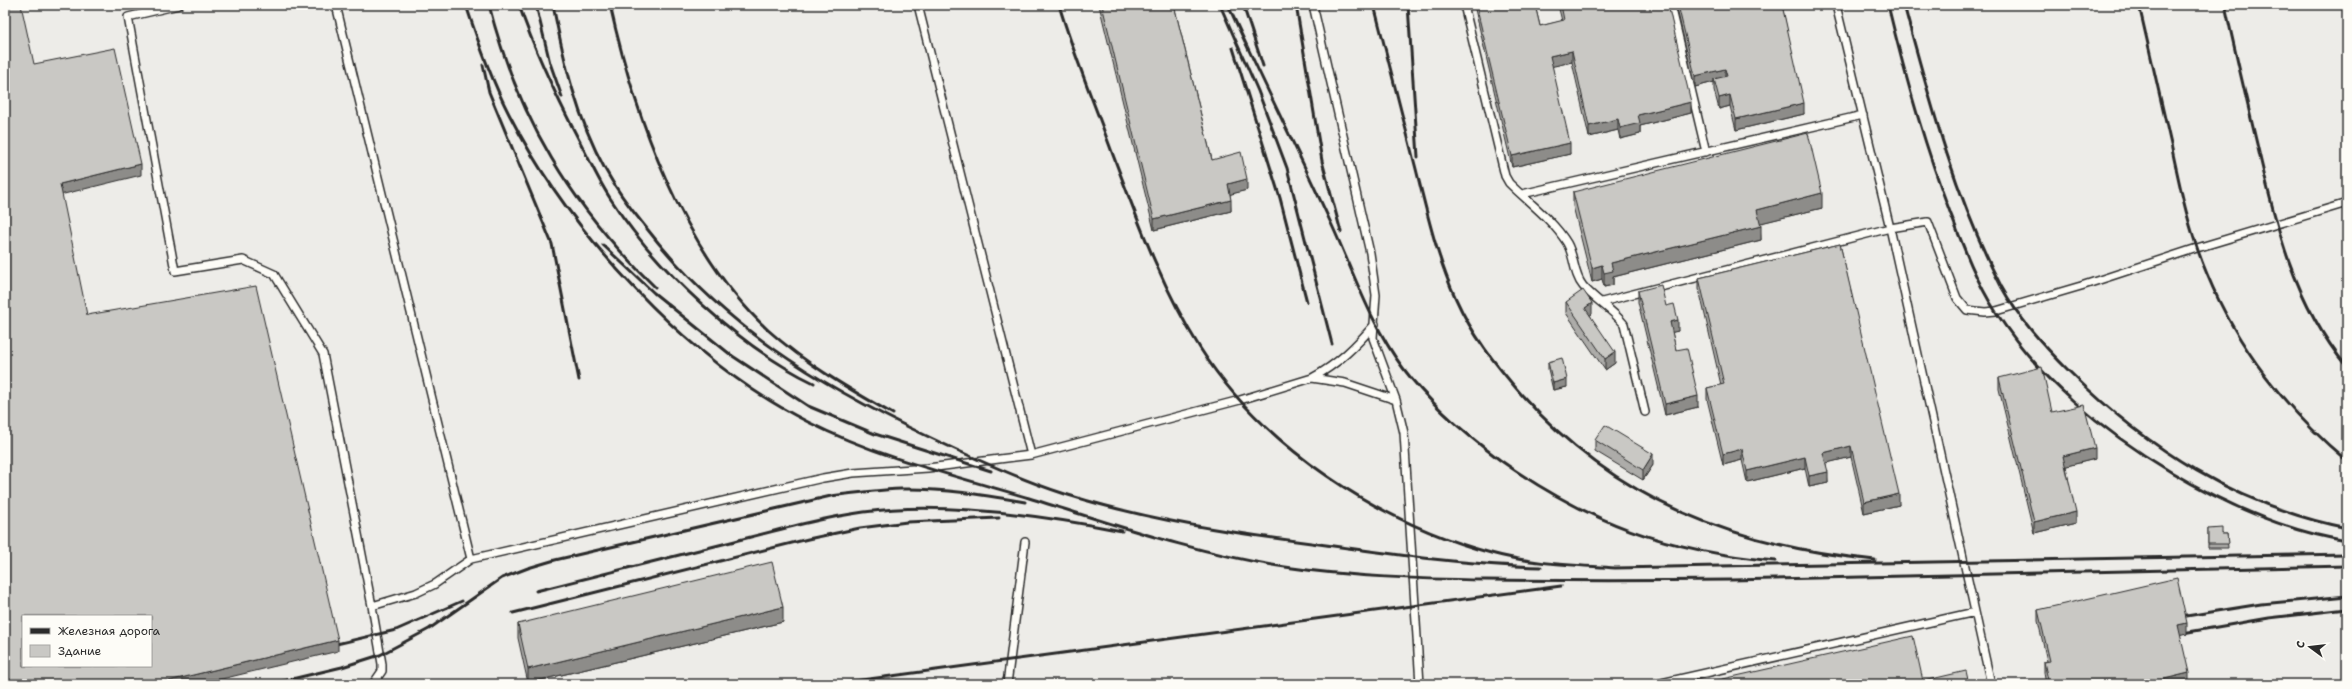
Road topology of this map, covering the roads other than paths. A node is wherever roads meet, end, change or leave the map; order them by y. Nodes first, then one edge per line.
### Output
1 (179, 5) edge
2 (336, 5) edge
3 (918, 5) edge
4 (1313, 5) edge
5 (1464, 5) edge
6 (1671, 5) edge
7 (1836, 5) edge
8 (1863, 115) junction
9 (1706, 152) junction
10 (1522, 194) junction
11 (2347, 203) edge
12 (1890, 228) junction
13 (1602, 302) junction
14 (1375, 324) junction
15 (1312, 378) junction
16 (1396, 400) junction
17 (1645, 412) dead end
18 (1031, 455) junction
19 (1025, 542) dead end
20 (471, 559) junction
21 (372, 606) junction
22 (1975, 612) junction
23 (373, 684) edge
24 (1007, 684) edge
25 (1420, 684) edge
26 (1657, 684) edge
27 (1991, 684) edge

1 - 21 lane
2 - 20 lane
3 - 18 lane
4 - 14 lane
5 - 10 lane
6 - 9 lane
7 - 8 lane
8 - 9 lane
8 - 12 lane
9 - 10 lane
10 - 13 lane
11 - 12 lane
12 - 13 lane
12 - 22 lane
13 - 17 lane
14 - 15 lane
14 - 16 lane
15 - 16 lane
15 - 18 lane
16 - 25 lane
18 - 20 lane
19 - 24 lane
20 - 21 lane
21 - 23 lane
22 - 26 lane
22 - 27 lane

